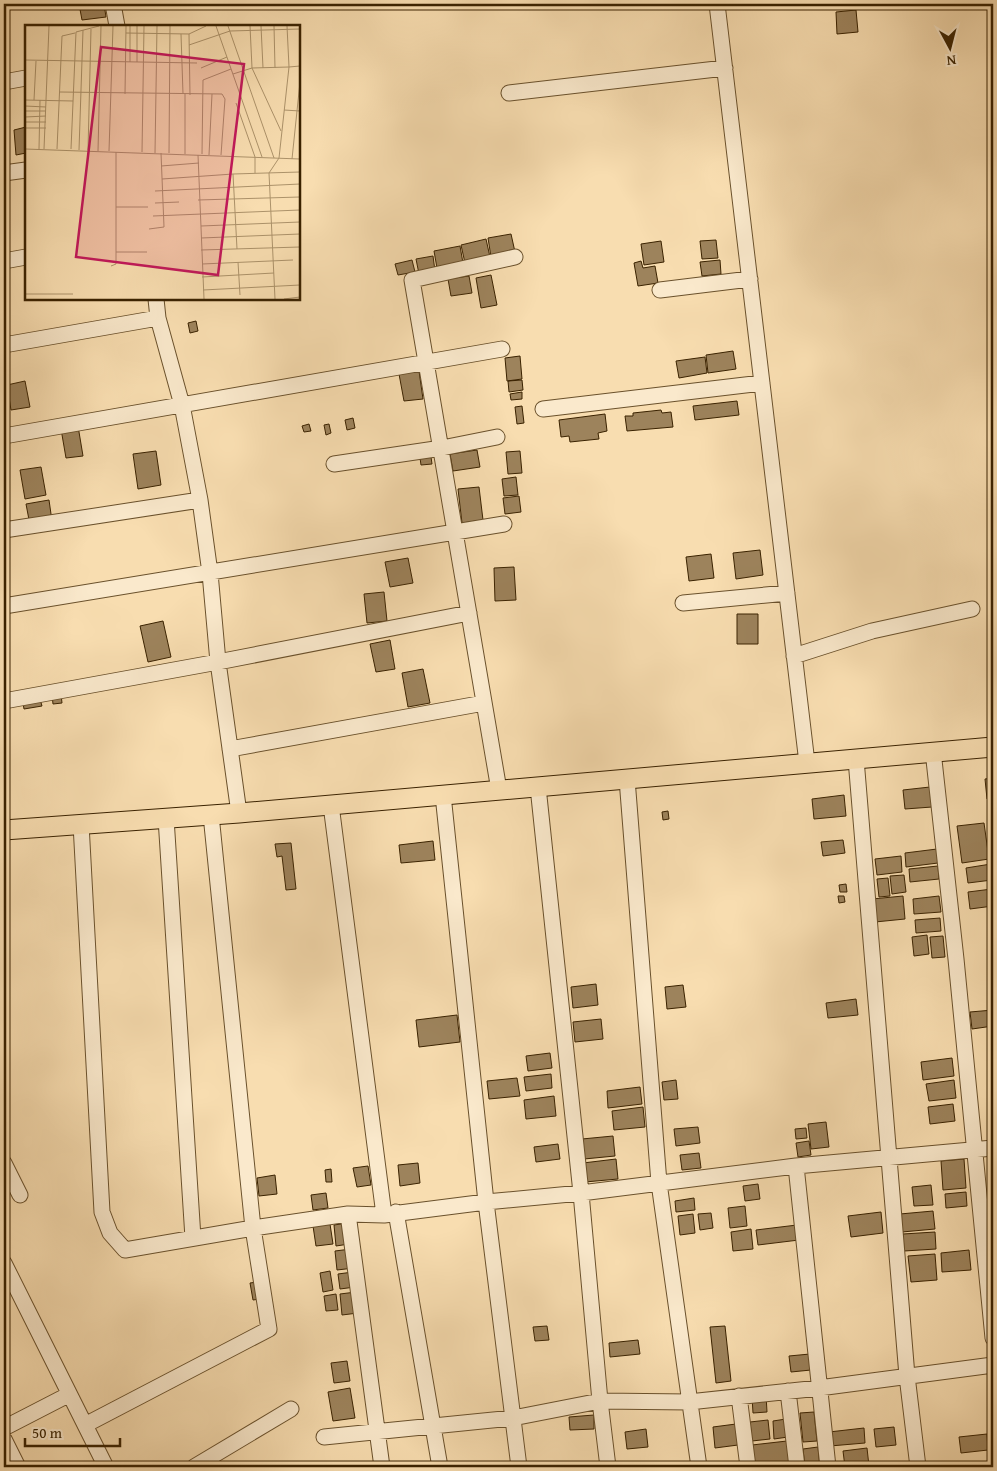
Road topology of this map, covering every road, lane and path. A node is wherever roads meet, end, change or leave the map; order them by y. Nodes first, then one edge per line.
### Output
1 (113, 4) edge
2 (717, 4) edge
3 (117, 25) edge
4 (725, 68) junction
5 (25, 78) edge
6 (4, 82) edge
7 (509, 93) dead end
8 (25, 170) edge
9 (4, 173) edge
10 (515, 257) dead end
11 (25, 258) edge
12 (4, 261) edge
13 (750, 279) junction
14 (660, 290) dead end
15 (156, 300) edge
16 (158, 318) junction
17 (4, 345) edge
18 (502, 349) dead end
19 (427, 362) junction
20 (762, 383) junction
21 (182, 405) junction
22 (543, 409) dead end
23 (4, 436) edge
24 (497, 437) dead end
25 (442, 448) junction
26 (334, 464) dead end
27 (200, 500) junction
28 (504, 524) dead end
29 (4, 530) edge
30 (456, 532) junction
31 (210, 574) junction
32 (787, 593) junction
33 (683, 604) dead end
34 (4, 606) edge
35 (972, 609) dead end
36 (469, 613) junction
37 (794, 656) junction
38 (218, 662) junction
39 (4, 701) edge
40 (484, 703) junction
41 (993, 747) edge
42 (230, 749) junction
43 (933, 751) junction
44 (856, 759) junction
45 (807, 763) junction
46 (627, 779) junction
47 (538, 787) junction
48 (499, 790) junction
49 (443, 795) junction
50 (331, 805) junction
51 (239, 813) junction
52 (211, 815) junction
53 (166, 818) junction
54 (81, 824) junction
55 (4, 830) edge
56 (993, 1148) edge
57 (975, 1150) junction
58 (889, 1157) junction
59 (4, 1163) edge
60 (796, 1166) junction
61 (659, 1182) junction
62 (581, 1193) junction
63 (20, 1195) dead end
64 (486, 1202) junction
65 (390, 1213) junction
66 (348, 1214) junction
67 (253, 1228) junction
68 (193, 1238) junction
69 (4, 1263) edge
70 (993, 1338) edge
71 (993, 1365) edge
72 (907, 1376) junction
73 (819, 1388) junction
74 (788, 1391) junction
75 (68, 1395) junction
76 (738, 1396) junction
77 (600, 1401) junction
78 (689, 1402) junction
79 (291, 1409) dead end
80 (513, 1418) junction
81 (85, 1425) junction
82 (434, 1426) junction
83 (4, 1428) edge
84 (376, 1432) junction
85 (324, 1437) dead end
86 (4, 1439) edge
87 (18, 1467) edge
88 (106, 1467) edge
89 (194, 1467) edge
90 (382, 1467) edge
91 (440, 1467) edge
92 (519, 1467) edge
93 (608, 1467) edge
94 (699, 1467) edge
95 (748, 1467) edge
96 (797, 1467) edge
97 (828, 1467) edge
98 (918, 1467) edge

1 - 3 street
2 - 4 street
4 - 7 street
4 - 13 street
5 - 6 street
8 - 9 street
10 - 19 street
11 - 12 street
13 - 14 street
13 - 20 street
15 - 16 street
16 - 17 street
16 - 21 street
18 - 19 street
19 - 21 street
19 - 25 street
20 - 22 street
20 - 32 street
21 - 23 street
21 - 27 street
24 - 25 street
25 - 26 street
25 - 30 street
27 - 29 street
27 - 31 street
28 - 30 street
30 - 31 street
30 - 36 street
31 - 34 street
31 - 38 street
32 - 33 street
32 - 37 street
35 - 37 street
36 - 38 street
36 - 40 street
37 - 45 street
38 - 39 street
38 - 42 street
40 - 42 street
40 - 48 street
41 - 43 main road
42 - 51 street
43 - 44 main road
43 - 57 street
44 - 45 main road
44 - 58 street
45 - 46 main road
46 - 47 main road
46 - 61 street
47 - 48 main road
47 - 62 street
48 - 49 main road
49 - 50 main road
49 - 64 street
50 - 51 main road
50 - 65 street
51 - 52 main road
52 - 53 main road
52 - 67 street
53 - 54 main road
53 - 68 street
54 - 55 main road
54 - 68 street
56 - 57 street
57 - 58 street
57 - 70 street
58 - 60 street
58 - 72 street
59 - 63 street
60 - 61 street
60 - 73 street
61 - 62 street
61 - 78 street
62 - 64 street
62 - 77 street
64 - 65 street
64 - 80 street
65 - 66 street
65 - 82 street
66 - 67 street
66 - 84 street
67 - 68 street
67 - 81 street
69 - 75 street
71 - 72 street
72 - 73 street
72 - 98 street
73 - 74 street
73 - 97 street
74 - 76 street
74 - 96 street
75 - 81 street
75 - 83 street
76 - 78 street
76 - 95 street
77 - 78 street
77 - 80 street
77 - 93 street
78 - 94 street
79 - 89 street
80 - 82 street
80 - 92 street
81 - 88 street
82 - 84 street
82 - 91 street
84 - 85 street
84 - 90 street
86 - 87 street

